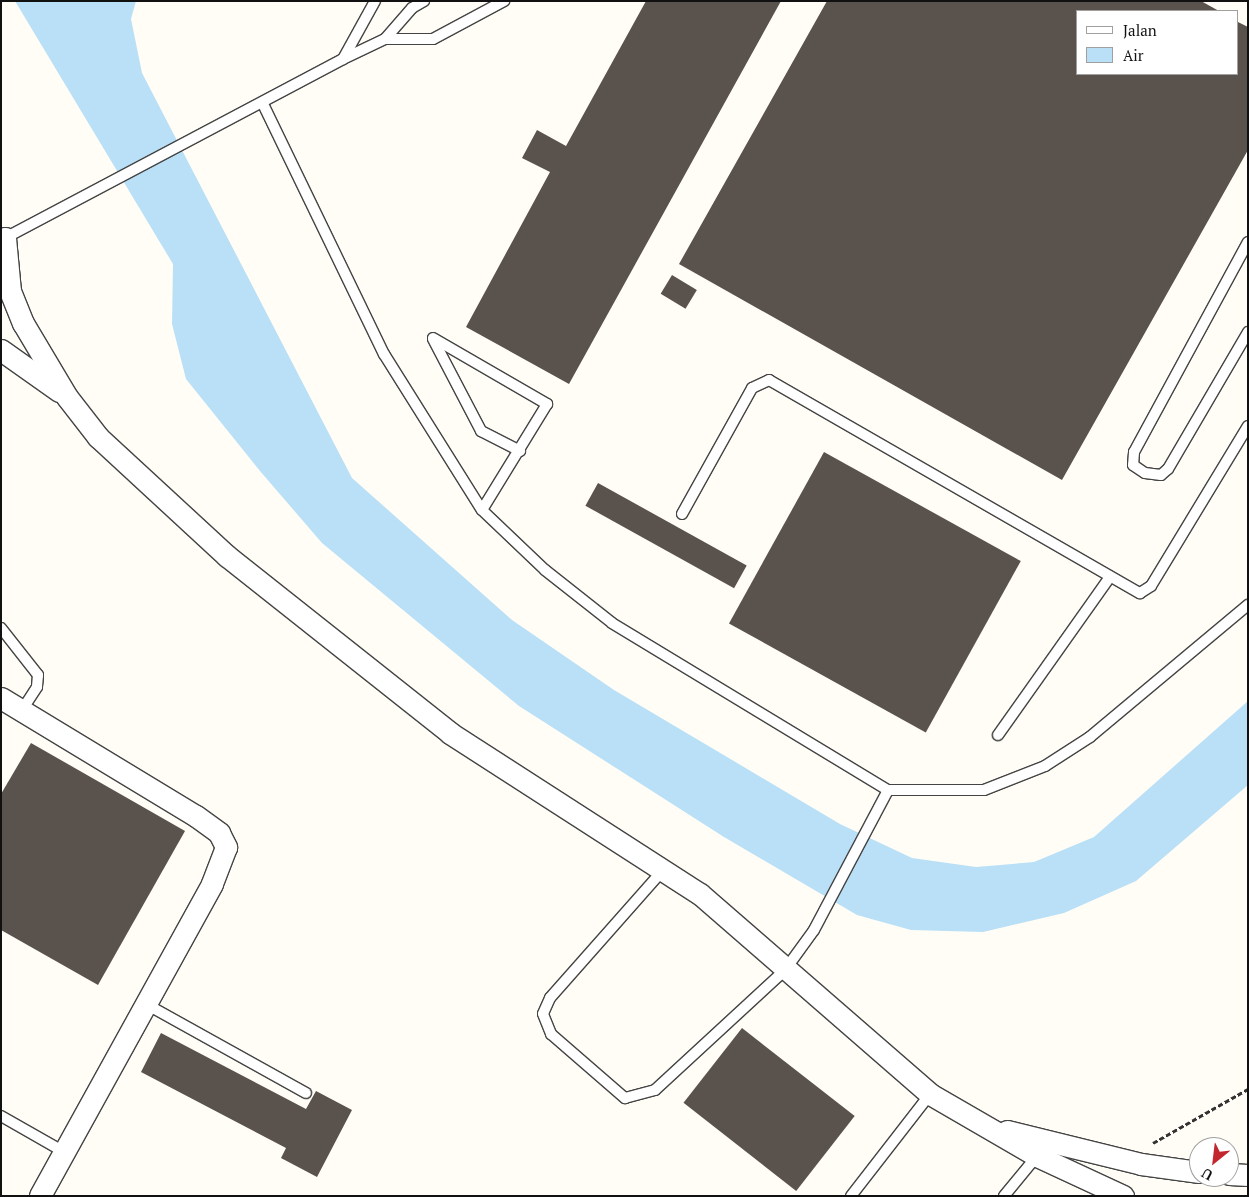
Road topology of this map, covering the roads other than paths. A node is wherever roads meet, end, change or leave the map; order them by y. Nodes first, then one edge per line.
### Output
1 (375, 1) edge
2 (424, 1) edge
3 (504, 1) edge
4 (385, 38) junction
5 (343, 59) junction
6 (263, 104) junction
7 (3, 239) edge
8 (1248, 242) edge
9 (1248, 332) edge
10 (1, 350) edge
11 (67, 397) junction
12 (1248, 426) edge
13 (520, 451) junction
14 (482, 510) junction
15 (682, 514) dead end
16 (1110, 577) junction
17 (1248, 605) edge
18 (1, 628) edge
19 (1, 698) edge
20 (22, 710) junction
21 (998, 735) dead end
22 (888, 790) junction
23 (666, 868) junction
24 (785, 970) junction
25 (146, 1004) junction
26 (306, 1093) dead end
27 (930, 1094) junction
28 (1, 1116) edge
29 (976, 1123) junction
30 (64, 1152) junction
31 (1037, 1156) junction
32 (1189, 1170) edge
33 (40, 1196) edge
34 (851, 1196) edge
35 (1004, 1196) edge
36 (1122, 1196) edge

1 - 5 lane
2 - 4 lane
3 - 4 lane
4 - 5 lane
5 - 6 lane
6 - 7 lane
6 - 14 lane
7 - 11 street
8 - 9 lane
10 - 11 street
11 - 23 street
12 - 16 lane
13 - 13 lane
13 - 14 lane
14 - 22 lane
15 - 16 lane
16 - 21 lane
17 - 22 lane
18 - 20 lane
19 - 20 street
20 - 25 street
22 - 24 lane
23 - 24 street
23 - 24 lane
24 - 27 street
25 - 26 lane
25 - 30 street
27 - 29 street
27 - 34 lane
28 - 30 lane
29 - 31 street
29 - 32 street
30 - 33 street
31 - 35 lane
31 - 36 street

